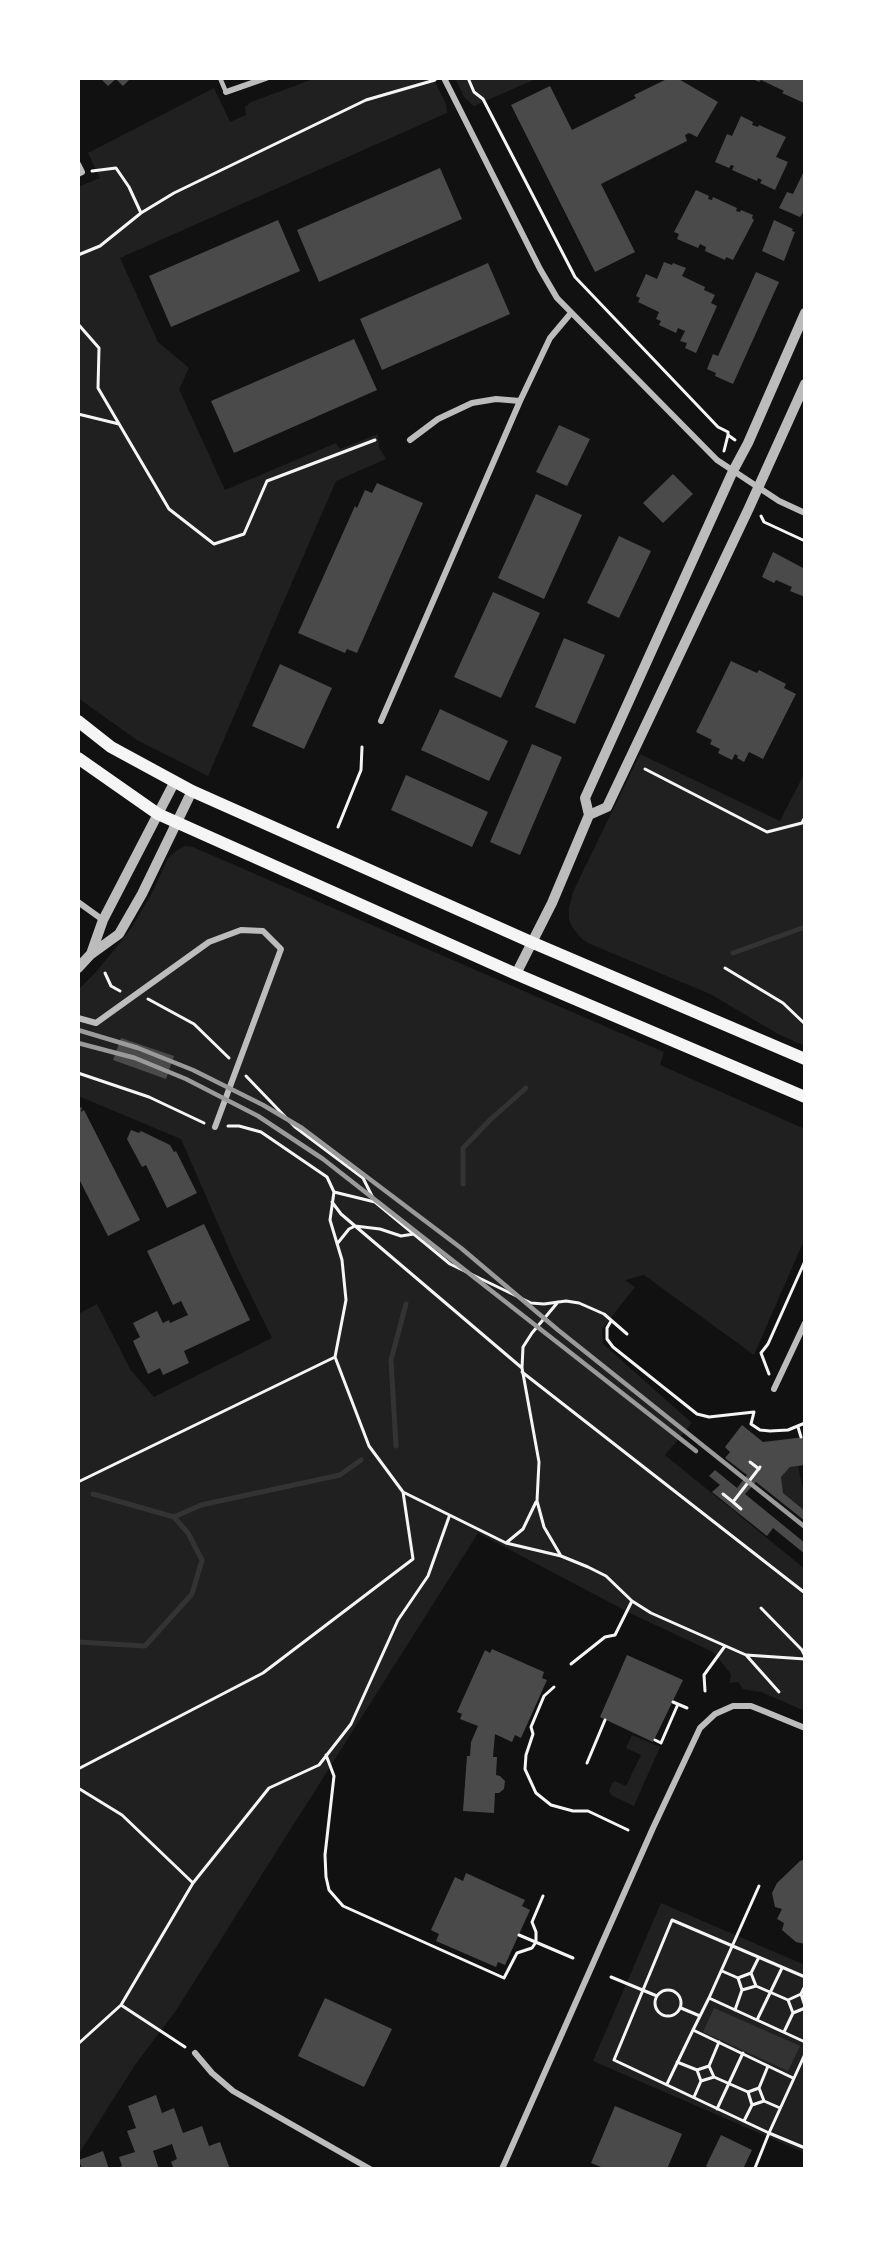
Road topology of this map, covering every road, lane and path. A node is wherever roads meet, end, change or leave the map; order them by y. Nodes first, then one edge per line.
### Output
1 (220, 78) edge
2 (266, 78) edge
3 (444, 78) edge
4 (468, 78) edge
5 (434, 81) dead end
6 (226, 92) joint
7 (78, 164) edge
8 (80, 173) edge
9 (141, 213) junction
10 (78, 255) edge
11 (571, 313) junction
12 (805, 313) edge
13 (78, 324) edge
14 (805, 384) edge
15 (520, 400) junction
16 (78, 414) edge
17 (119, 424) junction
18 (728, 435) dead end
19 (375, 440) dead end
20 (410, 440) dead end
21 (733, 471) junction
22 (758, 488) junction
23 (805, 513) edge
24 (761, 516) dead end
25 (805, 541) edge
26 (78, 721) edge
27 (381, 721) dead end
28 (362, 747) dead end
29 (78, 758) edge
30 (645, 769) dead end
31 (174, 783) junction
32 (192, 791) junction
33 (158, 814) junction
34 (589, 815) junction
35 (805, 817) edge
36 (176, 822) junction
37 (338, 827) dead end
38 (78, 902) edge
39 (102, 920) junction
40 (531, 942) junction
41 (90, 955) junction
42 (78, 968) edge
43 (726, 968) dead end
44 (105, 973) dead end
45 (516, 974) junction
46 (136, 996) junction
47 (78, 1018) edge
48 (805, 1024) edge
49 (805, 1059) edge
50 (236, 1066) junction
51 (78, 1073) edge
52 (805, 1097) edge
53 (215, 1127) junction
54 (334, 1192) junction
55 (332, 1202) junction
56 (375, 1202) junction
57 (355, 1226) junction
58 (414, 1234) junction
59 (338, 1244) junction
60 (805, 1261) edge
61 (558, 1302) junction
62 (612, 1321) junction
63 (804, 1327) edge
64 (627, 1335) dead end
65 (761, 1353) dead end
66 (335, 1357) junction
67 (522, 1370) junction
68 (774, 1389) dead end
69 (805, 1423) edge
70 (798, 1426) junction
71 (801, 1437) dead end
72 (750, 1462) dead end
73 (78, 1482) edge
74 (403, 1492) junction
75 (723, 1494) dead end
76 (537, 1501) junction
77 (733, 1502) junction
78 (741, 1509) dead end
79 (450, 1516) junction
80 (506, 1543) junction
81 (561, 1556) junction
82 (805, 1593) edge
83 (632, 1601) junction
84 (761, 1608) dead end
85 (726, 1646) junction
86 (746, 1655) junction
87 (805, 1658) edge
88 (571, 1664) dead end
89 (554, 1687) dead end
90 (705, 1691) dead end
91 (779, 1692) dead end
92 (673, 1702) dead end
93 (678, 1704) junction
94 (687, 1708) dead end
95 (605, 1720) dead end
96 (805, 1728) edge
97 (655, 1740) dead end
98 (327, 1755) junction
99 (586, 1763) dead end
100 (78, 1769) edge
101 (78, 1788) edge
102 (628, 1830) dead end
103 (193, 1883) junction
104 (759, 1886) dead end
105 (543, 1896) dead end
106 (519, 1935) dead end
107 (536, 1942) junction
108 (733, 1945) junction
109 (759, 1957) junction
110 (573, 1958) dead end
111 (782, 1967) junction
112 (722, 1971) junction
113 (751, 1973) junction
114 (611, 1977) dead end
115 (805, 1977) edge
116 (738, 1978) junction
117 (756, 1986) junction
118 (805, 1986) edge
119 (642, 1990) junction
120 (742, 1990) junction
121 (770, 1993) junction
122 (801, 1994) junction
123 (657, 1996) junction
124 (709, 1998) junction
125 (788, 2000) junction
126 (121, 2005) junction
127 (805, 2007) edge
128 (681, 2008) junction
129 (735, 2010) junction
130 (793, 2013) junction
131 (700, 2016) junction
132 (757, 2020) junction
133 (693, 2030) junction
134 (784, 2032) junction
135 (719, 2042) junction
136 (805, 2042) edge
137 (78, 2044) edge
138 (195, 2053) joint
139 (743, 2054) junction
140 (805, 2054) edge
141 (804, 2060) edge
142 (677, 2062) junction
143 (709, 2066) junction
144 (768, 2066) junction
145 (697, 2070) junction
146 (714, 2077) junction
147 (793, 2078) junction
148 (701, 2081) junction
149 (667, 2084) junction
150 (729, 2084) junction
151 (759, 2088) junction
152 (748, 2092) junction
153 (694, 2097) junction
154 (764, 2101) junction
155 (752, 2104) junction
156 (780, 2108) junction
157 (717, 2109) junction
158 (744, 2121) junction
159 (769, 2133) junction
160 (805, 2148) edge
161 (370, 2169) edge
162 (502, 2169) edge
163 (758, 2169) edge

1 - 6 lane
2 - 6 street
3 - 11 street
4 - 18 path
5 - 9 path
7 - 8 street
8 - 9 path
9 - 10 path
11 - 15 street
11 - 21 street
12 - 21 street
13 - 17 path
14 - 22 street
15 - 20 street
15 - 27 street
16 - 17 path
17 - 19 path
21 - 22 street
21 - 34 street
22 - 23 street
22 - 34 street
24 - 25 path
26 - 31 main road
28 - 37 path
29 - 33 main road
30 - 35 path
31 - 32 main road
31 - 33 street
32 - 36 street
32 - 40 main road
33 - 36 main road
33 - 39 street
34 - 40 street
36 - 41 street
36 - 45 main road
38 - 39 street
39 - 41 street
40 - 45 street
40 - 49 main road
41 - 42 street
43 - 48 path
44 - 46 path
45 - 52 main road
46 - 47 street
46 - 50 path
46 - 50 street
50 - 53 street
50 - 56 path
51 - 53 path
53 - 54 path
54 - 55 path
54 - 56 path
55 - 57 path
55 - 59 path
56 - 58 path
57 - 58 path
57 - 59 path
57 - 67 path
58 - 61 path
59 - 66 path
60 - 65 path
61 - 62 path
61 - 67 path
62 - 64 path
62 - 70 path
63 - 68 street
66 - 73 path
66 - 74 path
67 - 76 path
67 - 82 path
69 - 70 path
70 - 71 path
72 - 77 path
74 - 79 path
74 - 100 path
75 - 77 path
76 - 80 path
76 - 81 path
77 - 78 path
79 - 80 path
79 - 98 path
80 - 81 path
81 - 83 path
83 - 85 path
83 - 88 path
84 - 87 path
85 - 86 path
85 - 90 path
86 - 87 path
86 - 91 path
89 - 102 path
92 - 93 path
93 - 94 path
93 - 97 path
95 - 99 path
96 - 162 street
98 - 103 path
98 - 107 path
101 - 103 path
103 - 126 path
104 - 108 path
105 - 107 path
106 - 107 path
107 - 110 path
108 - 109 path
108 - 112 path
108 - 119 path
109 - 111 path
109 - 113 path
111 - 115 path
111 - 121 path
112 - 116 path
112 - 124 path
113 - 116 path
113 - 117 path
114 - 119 path
116 - 120 path
117 - 120 path
117 - 121 path
118 - 122 path
119 - 123 path
119 - 149 path
120 - 129 path
121 - 125 path
121 - 132 path
122 - 125 path
122 - 127 path
123 - 128 path
123 - 128 path
124 - 129 path
124 - 131 path
125 - 130 path
126 - 137 path
126 - 138 path
127 - 130 path
128 - 131 path
129 - 132 path
130 - 134 path
131 - 133 path
132 - 134 path
133 - 135 path
133 - 142 path
134 - 136 path
135 - 139 path
135 - 143 path
138 - 161 street
139 - 144 path
139 - 150 path
140 - 141 path
141 - 147 path
142 - 145 path
142 - 149 path
143 - 145 path
143 - 146 path
144 - 147 path
144 - 151 path
145 - 148 path
146 - 148 path
146 - 150 path
147 - 156 path
148 - 153 path
149 - 153 path
150 - 152 path
150 - 157 path
151 - 152 path
151 - 154 path
152 - 155 path
153 - 157 path
154 - 155 path
154 - 156 path
155 - 158 path
156 - 159 path
157 - 158 path
158 - 159 path
159 - 160 path
159 - 163 path

